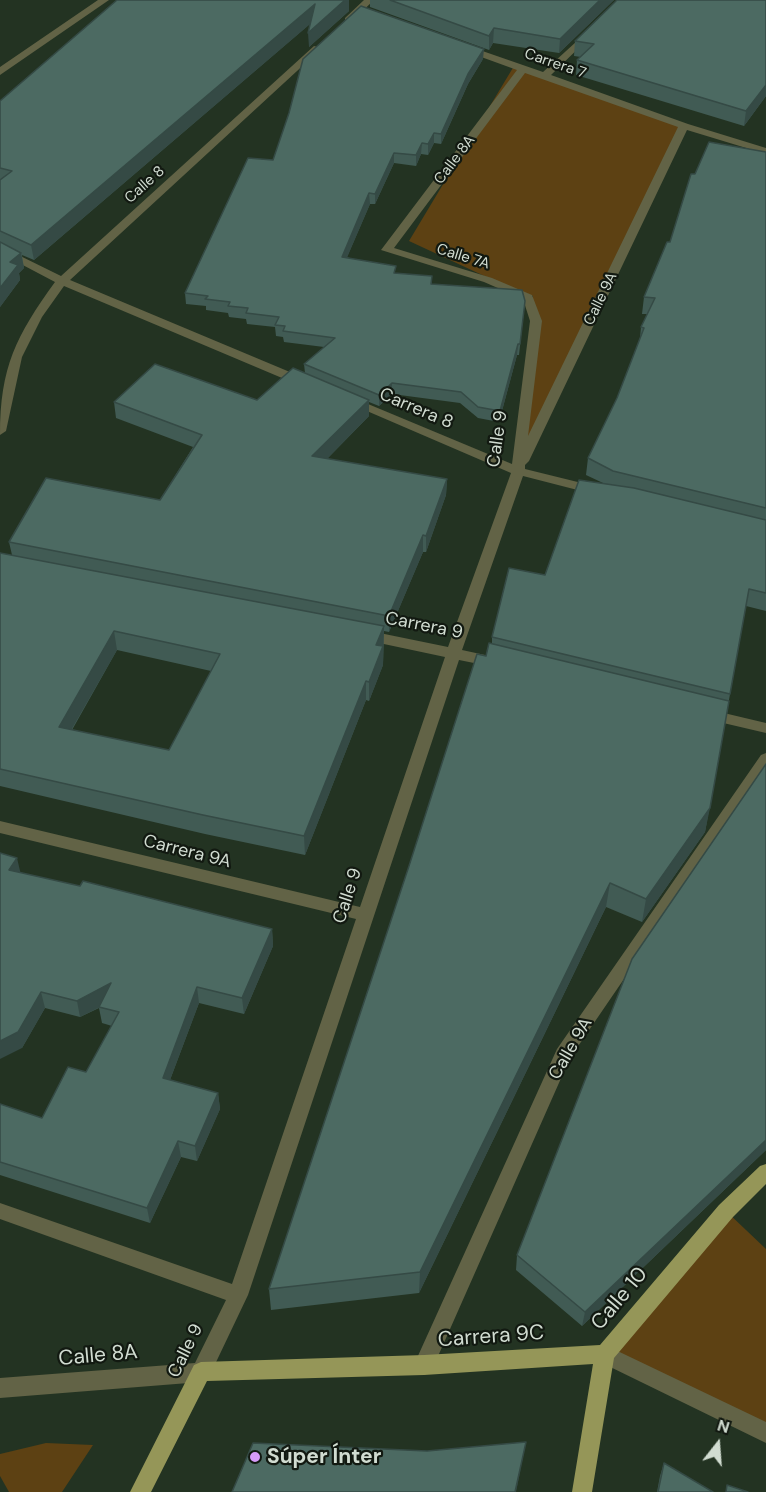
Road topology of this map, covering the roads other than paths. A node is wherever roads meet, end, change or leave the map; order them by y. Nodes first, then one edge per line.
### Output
1 (104, 0) edge
2 (369, 0) edge
3 (599, 23) edge
4 (342, 26) edge
5 (324, 42) edge
6 (457, 45) edge
7 (523, 69) junction
8 (0, 72) edge
9 (545, 76) junction
10 (684, 126) junction
11 (766, 139) edge
12 (763, 150) edge
13 (0, 249) edge
14 (387, 250) joint
15 (62, 281) junction
16 (528, 297) joint
17 (322, 390) edge
18 (344, 399) edge
19 (0, 431) edge
20 (518, 471) junction
21 (608, 494) edge
22 (349, 632) edge
23 (454, 652) junction
24 (511, 666) edge
25 (697, 711) edge
26 (766, 728) edge
27 (766, 759) edge
28 (0, 827) edge
29 (366, 915) junction
30 (766, 1172) edge
31 (0, 1211) edge
32 (238, 1295) junction
33 (605, 1354) junction
34 (424, 1365) junction
35 (201, 1372) junction
36 (0, 1389) edge
37 (766, 1433) edge
38 (140, 1492) edge
39 (582, 1492) edge

1 - 8 street
2 - 4 street
3 - 9 street
5 - 15 street, Calle 8
6 - 7 street, Carrera 7
7 - 9 street, Carrera 7
7 - 14 street, Calle 8A
9 - 10 street, Carrera 7
10 - 12 street, Carrera 7
10 - 20 street, Calle 9A
11 - 12 street
13 - 15 street
14 - 16 street, Calle 7A
15 - 17 street
15 - 19 street, Calle 8
16 - 20 street, Calle 9
18 - 20 street, Carrera 8
20 - 21 street, Carrera 8
20 - 23 street, Calle 9
22 - 23 street, Carrera 9
23 - 24 street, Carrera 9
23 - 29 street, Calle 9
25 - 26 street
27 - 34 street, Calle 9A
28 - 29 street, Carrera 9A
29 - 32 street, Calle 9
30 - 33 main road, Calle 10
31 - 32 street
32 - 35 street, Calle 9
33 - 34 main road, Carrera 9C
33 - 37 street, Carrera 9C
33 - 39 main road, Calle 10
34 - 35 main road, Carrera 9C
35 - 36 street, Calle 8A
35 - 38 main road, Calle 9

